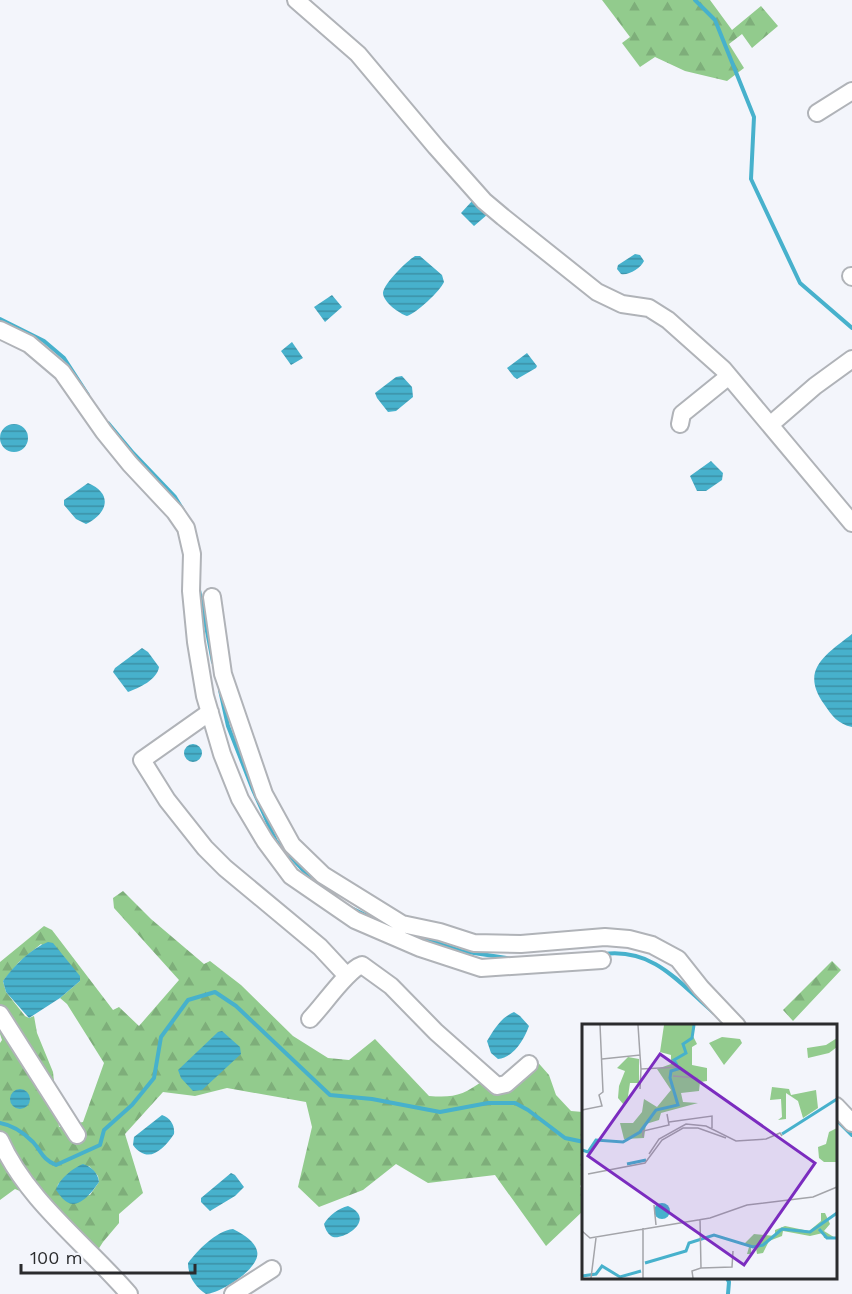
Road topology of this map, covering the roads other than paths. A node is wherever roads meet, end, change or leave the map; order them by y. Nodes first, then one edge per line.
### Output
1 (296, 0) edge
2 (852, 91) edge
3 (817, 113) dead end
4 (0, 330) edge
5 (852, 359) edge
6 (729, 376) junction
7 (680, 424) dead end
8 (770, 425) junction
9 (852, 523) edge
10 (212, 597) dead end
11 (210, 712) junction
12 (602, 960) dead end
13 (347, 976) junction
14 (0, 1014) edge
15 (310, 1019) dead end
16 (735, 1024) edge
17 (529, 1064) dead end
18 (837, 1107) edge
19 (852, 1123) edge
20 (77, 1135) dead end
21 (0, 1140) edge
22 (272, 1269) dead end
23 (129, 1294) edge
24 (233, 1294) edge

1 - 6 street
2 - 3 street
4 - 11 street
5 - 8 street
6 - 7 street
6 - 8 street
8 - 9 street
10 - 16 street
11 - 12 street
11 - 13 street
13 - 15 street
13 - 17 street
14 - 20 street
18 - 19 street
21 - 23 street
22 - 24 street

